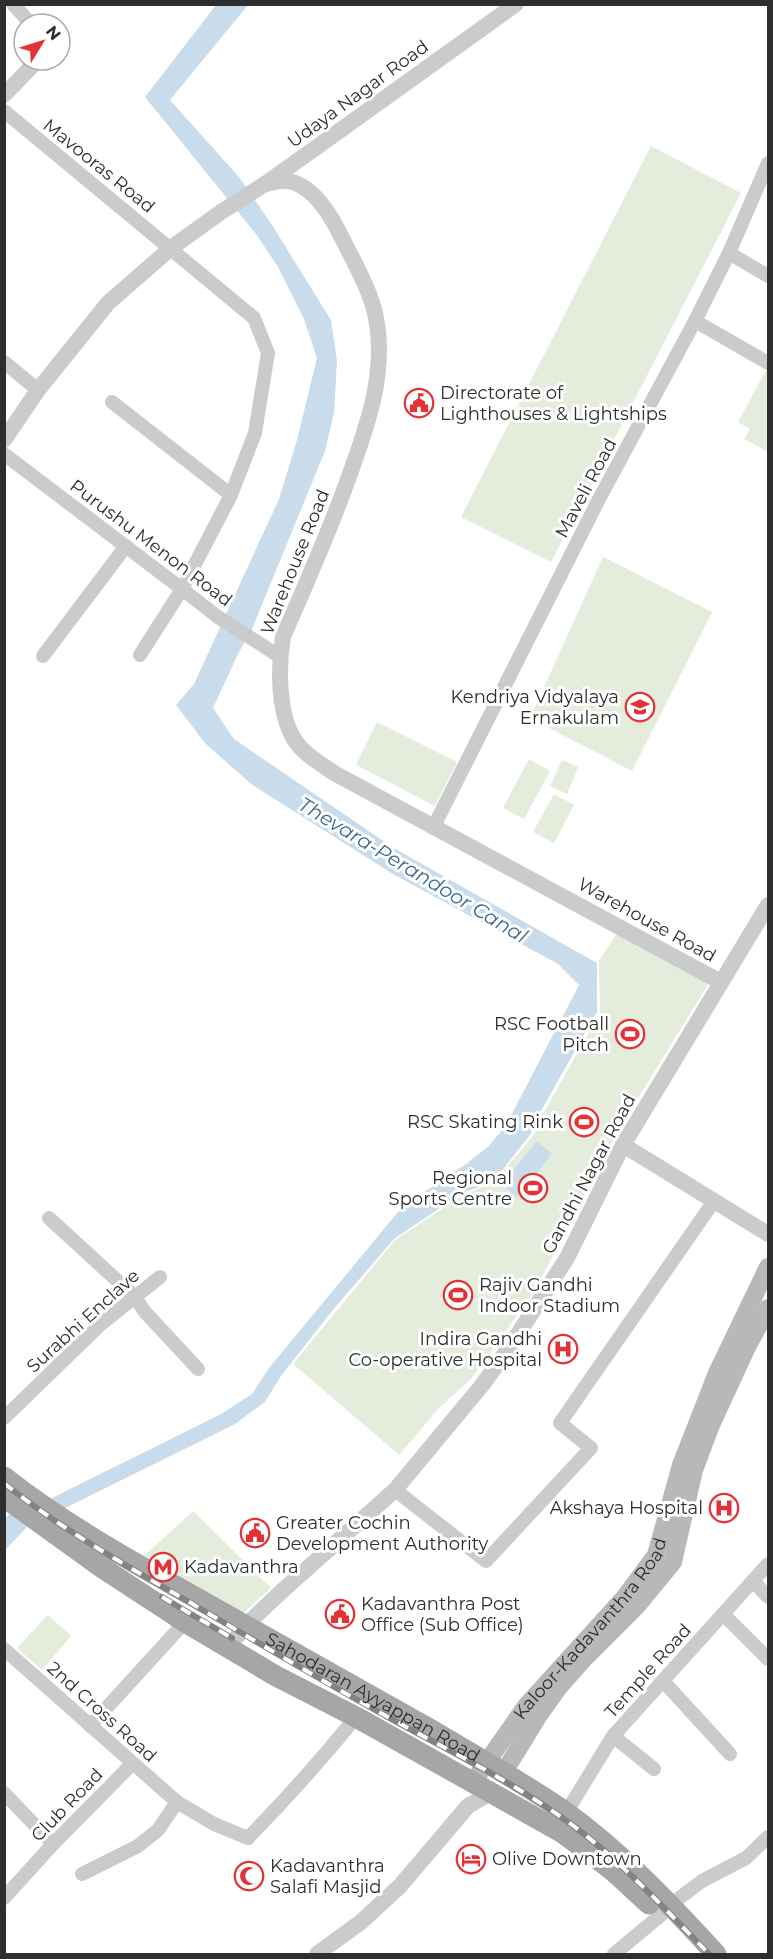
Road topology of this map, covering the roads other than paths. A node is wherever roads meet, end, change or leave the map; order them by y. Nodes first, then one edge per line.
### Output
1 (516, 4) edge
2 (26, 72) edge
3 (4, 95) edge
4 (4, 111) edge
5 (768, 163) edge
6 (262, 186) junction
7 (171, 248) junction
8 (729, 253) junction
9 (768, 275) edge
10 (695, 321) junction
11 (4, 362) edge
12 (768, 363) edge
13 (38, 390) junction
14 (111, 402) dead end
15 (4, 440) edge
16 (4, 454) edge
17 (231, 495) junction
18 (126, 546) junction
19 (182, 589) junction
20 (140, 655) dead end
21 (44, 656) dead end
22 (279, 656) junction
23 (433, 828) junction
24 (768, 905) edge
25 (721, 982) junction
26 (623, 1145) junction
27 (714, 1201) junction
28 (49, 1218) dead end
29 (768, 1234) edge
30 (768, 1267) edge
31 (160, 1277) dead end
32 (134, 1296) junction
33 (768, 1308) edge
34 (198, 1370) dead end
35 (4, 1418) edge
36 (4, 1477) edge
37 (395, 1490) junction
38 (14, 1498) edge
39 (49, 1520) junction
40 (768, 1564) edge
41 (754, 1582) junction
42 (768, 1597) edge
43 (723, 1614) junction
44 (185, 1622) junction
45 (246, 1626) junction
46 (228, 1648) junction
47 (4, 1649) edge
48 (768, 1659) edge
49 (664, 1682) junction
50 (356, 1717) junction
51 (90, 1726) junction
52 (613, 1736) junction
53 (730, 1754) dead end
54 (132, 1764) junction
55 (495, 1767) junction
56 (654, 1769) dead end
57 (473, 1782) junction
58 (492, 1792) junction
59 (4, 1793) edge
60 (177, 1802) junction
61 (468, 1806) junction
62 (566, 1813) junction
63 (768, 1837) edge
64 (53, 1844) junction
65 (82, 1874) dead end
66 (4, 1898) edge
67 (666, 1910) junction
68 (317, 1954) edge
69 (614, 1954) edge
70 (696, 1954) edge
71 (716, 1954) edge

1 - 6 street, Udaya Nagar Road
2 - 3 street
4 - 7 street, Mavooras Road
5 - 8 street, Maveli Road
6 - 7 street, Udaya Nagar Road
6 - 22 street, Warehouse Road
7 - 13 street, Udaya Nagar Road
7 - 17 street, Mavooras Road
8 - 9 street
8 - 10 street, Maveli Road
10 - 12 street
10 - 23 street, Maveli Road
11 - 13 street
13 - 15 street, Udaya Nagar Road
14 - 17 street
16 - 18 street, Purushu Menon Road
17 - 19 street, Mavooras Road
18 - 19 street, Purushu Menon Road
18 - 21 street
19 - 20 street, Mavooras Road
19 - 22 street, Purushu Menon Road
22 - 23 street, Warehouse Road
23 - 25 street, Warehouse Road
24 - 25 street, Gandhi Nagar Road
25 - 26 street, Gandhi Nagar Road
26 - 27 street
26 - 37 street, Gandhi Nagar Road
27 - 29 street
27 - 37 street
28 - 32 street
30 - 55 main road, Kaloor-Kadavanthra Road
31 - 32 street, Surabhi Enclave
32 - 34 street
32 - 35 street, Surabhi Enclave
33 - 55 main road, Kaloor-Kadavanthra Road
36 - 38 main road, Sahodaran Ayyappan Road
37 - 45 street, Gandhi Nagar Road
38 - 39 main road, Sahodaran Ayyappan Road
39 - 44 main road, Sahodaran Ayyappan Road
39 - 45 main road, Sahodaran Ayyappan Road
40 - 41 street, Temple Road
41 - 42 street
41 - 43 street, Temple Road
43 - 48 street
43 - 49 street, Temple Road
44 - 46 main road, Sahodaran Ayyappan Road
44 - 51 street
45 - 46 street, Gandhi Nagar Road
45 - 55 main road, Sahodaran Ayyappan Road
46 - 50 main road, Sahodaran Ayyappan Road
47 - 51 street, 2nd Cross Road
49 - 52 street, Temple Road
49 - 53 street
50 - 57 main road, Sahodaran Ayyappan Road
50 - 60 street, 2nd Cross Road
51 - 54 street, 2nd Cross Road
52 - 56 street
52 - 62 street, Temple Road
54 - 60 street, 2nd Cross Road
54 - 64 street, Club Road
55 - 57 main road, Kaloor-Kadavanthra Road
55 - 58 main road
55 - 62 main road, Sahodaran Ayyappan Road
57 - 58 main road, Sahodaran Ayyappan Road
57 - 61 street
58 - 61 street
58 - 67 main road, Sahodaran Ayyappan Road
59 - 64 street
60 - 65 street
61 - 68 street
62 - 67 main road, Sahodaran Ayyappan Road
63 - 67 street
64 - 66 street, Club Road
67 - 69 street
67 - 70 main road, Sahodaran Ayyappan Road
67 - 71 main road, Sahodaran Ayyappan Road

